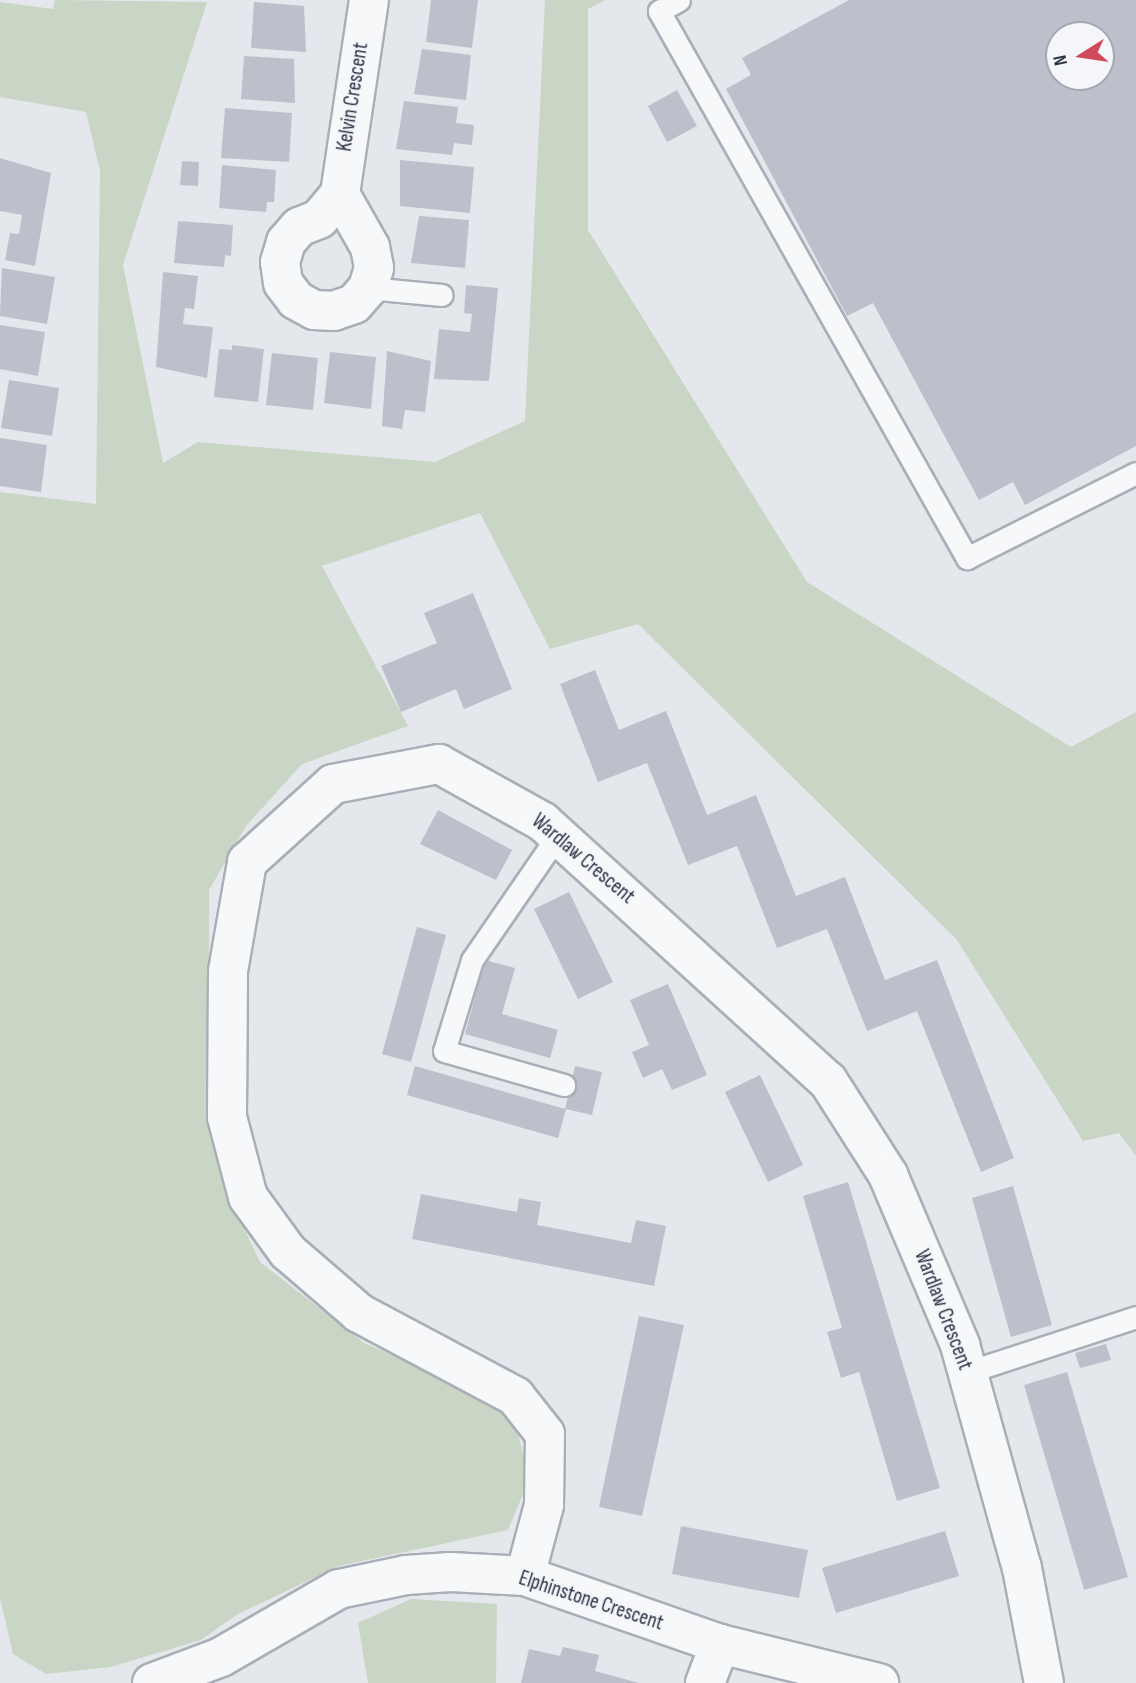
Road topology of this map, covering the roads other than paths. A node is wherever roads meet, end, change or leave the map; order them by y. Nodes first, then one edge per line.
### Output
1 (369, 0) edge
2 (679, 0) edge
3 (340, 194) junction
4 (368, 288) junction
5 (442, 295) dead end
6 (1136, 473) edge
7 (558, 835) junction
8 (564, 1085) dead end
9 (1136, 1318) edge
10 (968, 1372) junction
11 (525, 1576) junction
12 (720, 1644) junction
13 (152, 1683) edge
14 (705, 1683) edge
15 (879, 1683) edge
16 (1044, 1683) edge

1 - 3 street, Kelvin Crescent
2 - 6 lane
3 - 4 street
3 - 4 street
4 - 5 lane
7 - 8 lane
7 - 10 street, Wardlaw Crescent
7 - 11 street, Wardlaw Crescent
9 - 10 lane
10 - 16 street, Wardlaw Crescent
11 - 12 street, Elphinstone Crescent
11 - 13 street, Elphinstone Crescent
12 - 14 street
12 - 15 street, Elphinstone Crescent

